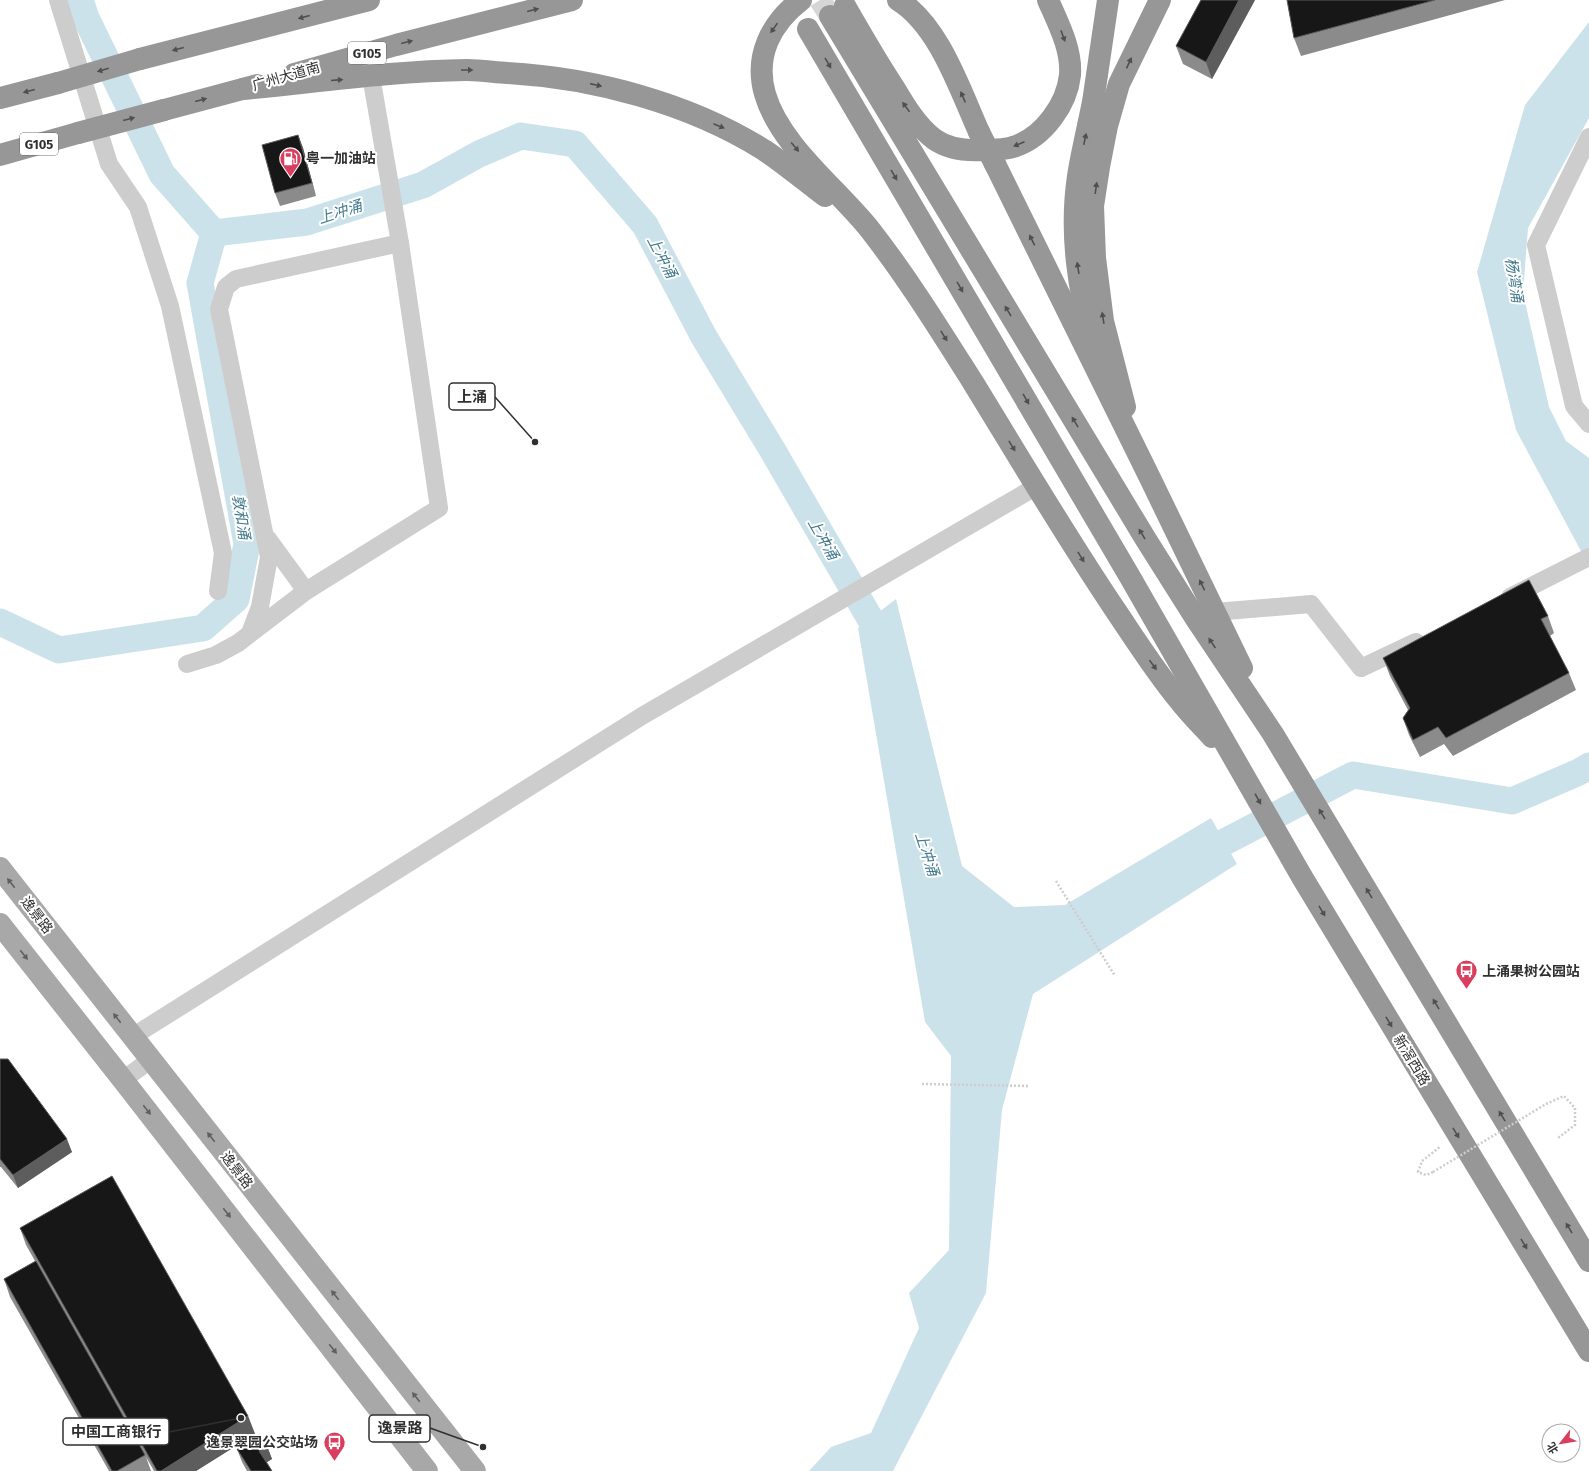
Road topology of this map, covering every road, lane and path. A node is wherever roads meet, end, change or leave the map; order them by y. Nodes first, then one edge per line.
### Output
1 (58, 0) edge
2 (369, 0) edge
3 (572, 0) edge
4 (801, 0) edge
5 (898, 0) edge
6 (1048, 0) edge
7 (1108, 0) edge
8 (1160, 0) edge
9 (346, 3) edge
10 (808, 29) dead end
11 (371, 76) junction
12 (243, 89) junction
13 (0, 98) edge
14 (1589, 137) edge
15 (0, 155) edge
16 (400, 243) junction
17 (898, 269) junction
18 (1589, 424) edge
19 (1149, 476) junction
20 (1037, 486) junction
21 (266, 537) junction
22 (1589, 557) edge
23 (218, 591) dead end
24 (306, 591) junction
25 (1496, 604) edge
26 (1215, 612) junction
27 (250, 633) junction
28 (1432, 634) edge
29 (187, 664) dead end
30 (1273, 734) junction
31 (1239, 765) junction
32 (0, 868) edge
33 (1056, 881) dead end
34 (0, 924) edge
35 (1115, 976) dead end
36 (132, 1037) junction
37 (150, 1060) junction
38 (123, 1080) junction
39 (922, 1084) dead end
40 (1029, 1086) dead end
41 (1558, 1138) dead end
42 (1441, 1146) dead end
43 (1589, 1261) edge
44 (1589, 1352) edge
45 (427, 1471) edge
46 (475, 1471) edge

1 - 23 street
2 - 9 highway
12 -> 3 highway, 广州大道南 / G105
4 -> 17 highway
19 -> 5 highway, bridge
6 - 30 highway
19 -> 7 highway
19 -> 8 highway
9 -> 13 highway, bridge
10 -> 31 highway
12 -> 11 highway
11 - 16 street
11 -> 17 highway
15 -> 12 highway, 广州大道南 / G105, bridge
14 - 18 street
16 - 21 street
16 - 24 street
17 -> 20 highway
26 -> 19 highway
20 -> 31 highway
20 - 36 street
21 - 24 street
21 - 27 street
22 - 25 street
24 - 27 street
26 - 28 street
26 - 30 highway
27 - 29 street
43 -> 30 highway
31 -> 44 highway, 新滘西路
36 -> 32 main road, 逸景路
33 - 35 path
34 -> 38 main road
36 - 37 main road, 逸景路
37 - 38 street
46 -> 37 main road, 逸景路
38 -> 45 main road
39 - 40 path
41 - 42 path, bridge

